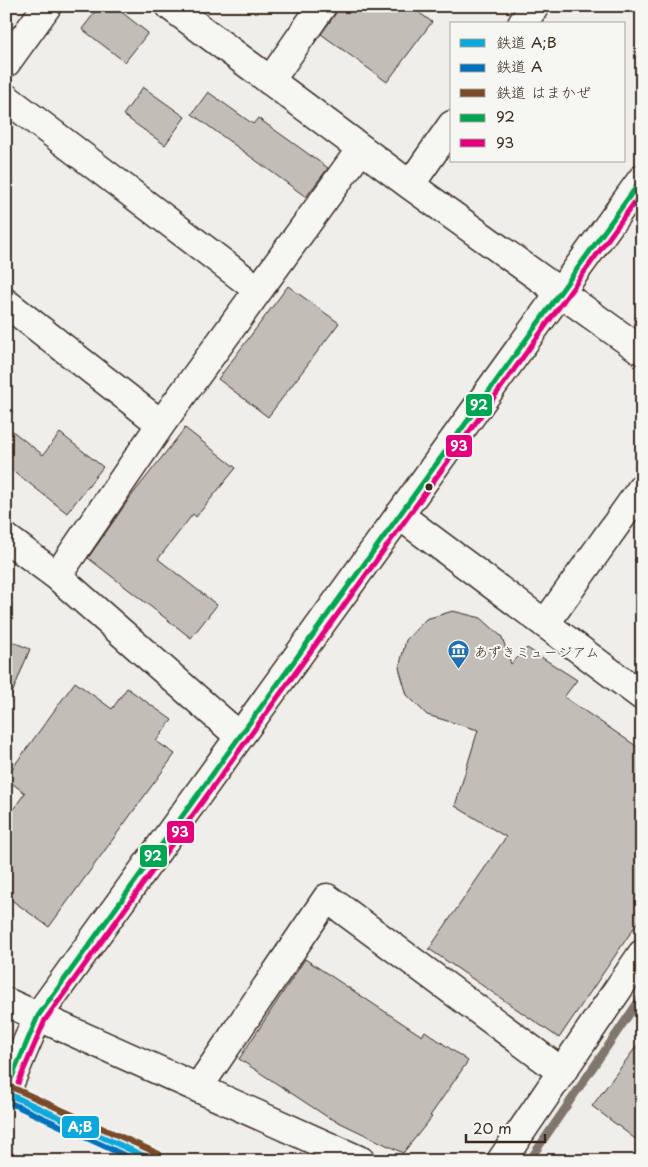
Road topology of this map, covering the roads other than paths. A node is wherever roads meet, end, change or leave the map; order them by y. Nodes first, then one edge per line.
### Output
1 (47, 6) edge
2 (170, 6) edge
3 (322, 6) edge
4 (534, 6) edge
5 (523, 22) edge
6 (6, 63) edge
7 (270, 81) junction
8 (6, 98) edge
9 (450, 128) edge
10 (361, 148) junction
11 (642, 179) edge
12 (410, 185) junction
13 (257, 289) junction
14 (561, 294) junction
15 (6, 303) edge
16 (642, 351) edge
17 (161, 424) junction
18 (642, 488) edge
19 (399, 515) junction
20 (6, 538) edge
21 (57, 576) junction
22 (545, 624) junction
23 (642, 696) edge
24 (240, 736) junction
25 (642, 954) edge
26 (6, 1002) edge
27 (38, 1016) junction
28 (562, 1072) junction
29 (198, 1088) junction
30 (6, 1092) edge
31 (361, 1161) edge
32 (501, 1161) edge

1 - 6 street
2 - 7 street
3 - 7 street
4 - 5 street
7 - 10 street
8 - 13 street
9 - 12 street
10 - 12 street
10 - 13 street
11 - 14 street
12 - 14 street
13 - 17 street
14 - 16 street
14 - 19 street
15 - 17 street
17 - 21 street
18 - 22 street
19 - 22 street
19 - 24 street
20 - 21 street
21 - 24 street
22 - 23 street
24 - 27 street
25 - 28 street
26 - 27 street
27 - 29 street
27 - 30 street
28 - 29 street
28 - 32 street
29 - 31 street

